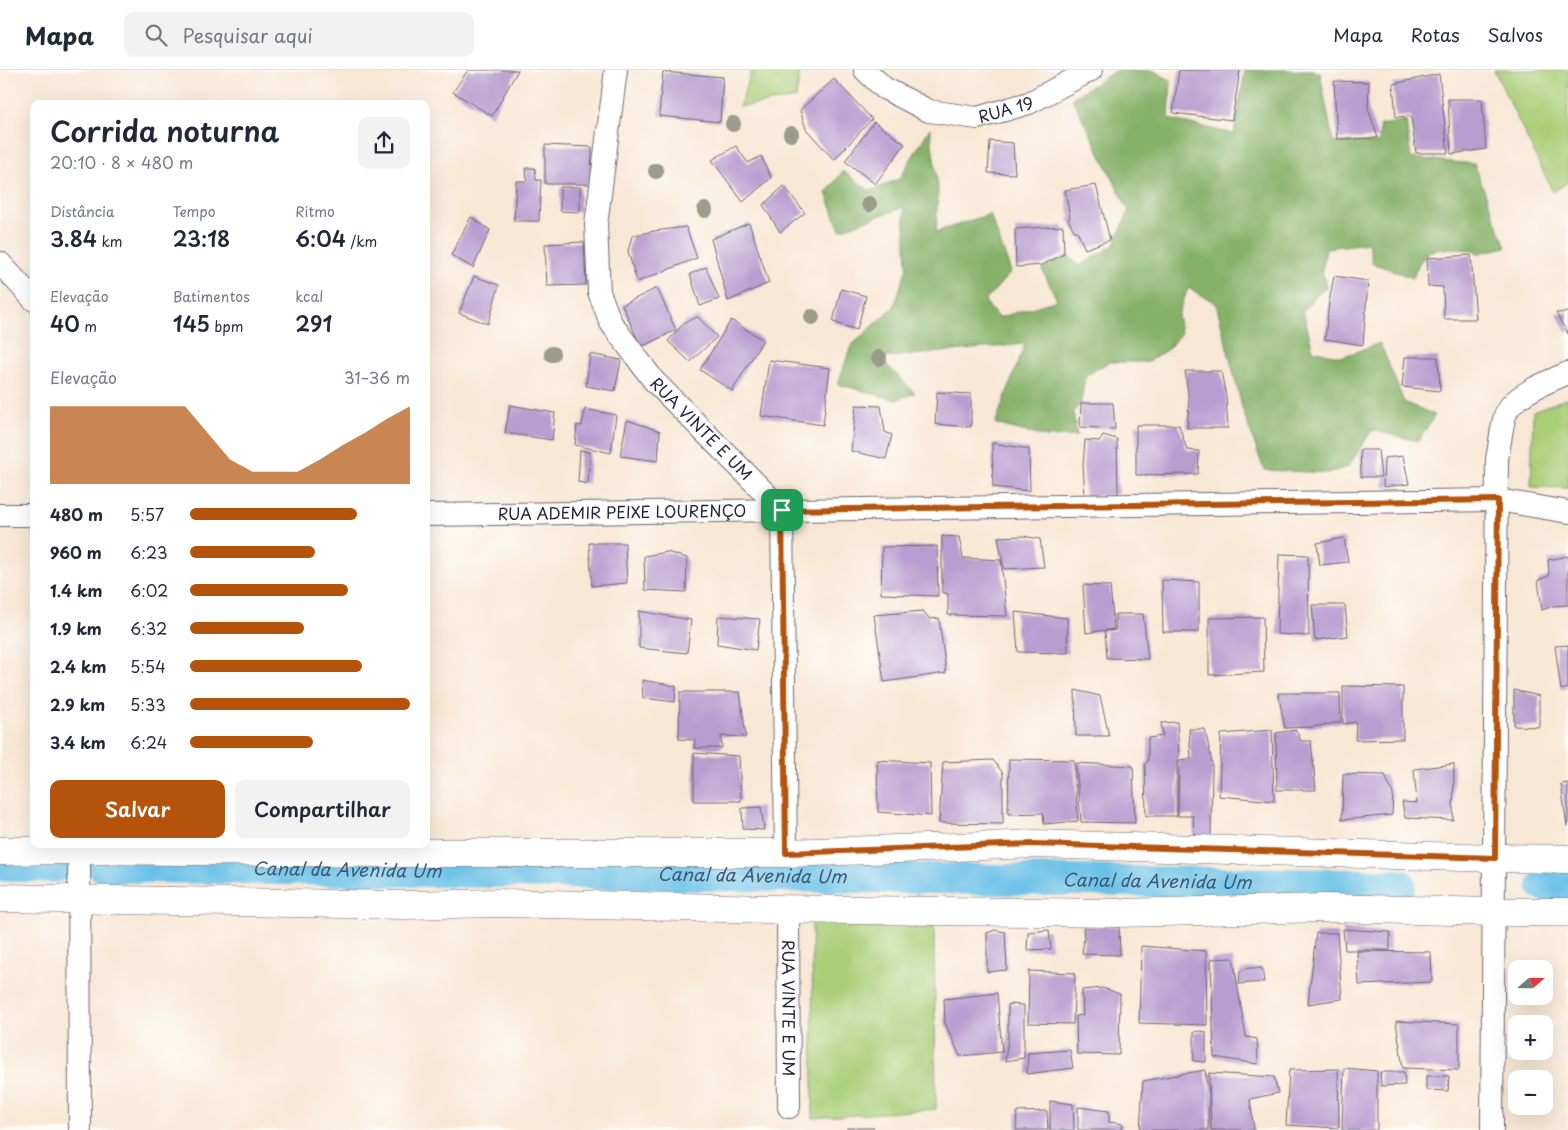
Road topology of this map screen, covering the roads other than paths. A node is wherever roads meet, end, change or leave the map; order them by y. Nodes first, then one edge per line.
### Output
1 (616, 70) edge
2 (865, 70) edge
3 (1091, 70) edge
4 (0, 263) edge
5 (30, 296) edge
6 (1568, 373) edge
7 (1498, 500) junction
8 (782, 510) junction
9 (1568, 512) edge
10 (0, 515) edge
11 (30, 515) edge
12 (430, 515) edge
13 (0, 851) edge
14 (786, 853) junction
15 (1568, 859) edge
16 (1494, 866) junction
17 (79, 869) edge
18 (0, 898) edge
19 (1494, 905) junction
20 (788, 909) junction
21 (1568, 912) edge
22 (789, 1107) dead end
23 (80, 1130) edge
24 (1492, 1130) edge

1 - 8 street, RUA VINTE E UM
2 - 3 street, RUA 19
4 - 5 street
6 - 7 street
7 - 8 street, RUA ADEMIR PEIXE LOURENÇO
7 - 9 street, RUA ADEMIR PEIXE LOURENÇO
7 - 16 street
8 - 12 street, RUA ADEMIR PEIXE LOURENÇO
8 - 14 street
10 - 11 street
13 - 17 street
14 - 16 street
14 - 17 street
15 - 16 street
16 - 19 street
17 - 18 street
17 - 20 street
17 - 23 street
19 - 20 street
19 - 21 street
19 - 24 street
20 - 22 street, RUA VINTE E UM

